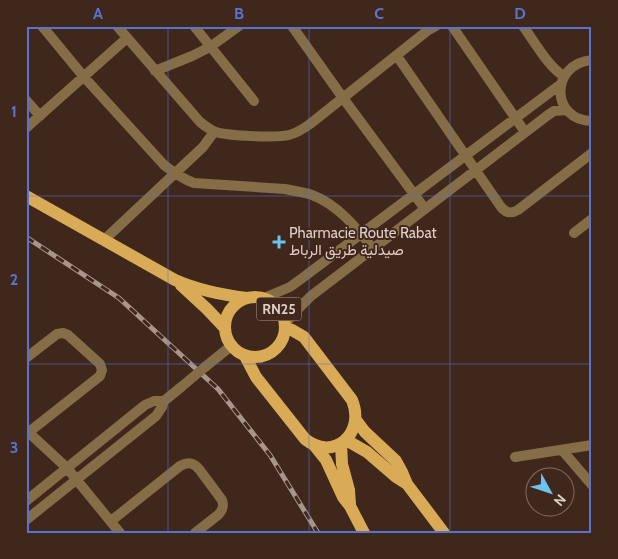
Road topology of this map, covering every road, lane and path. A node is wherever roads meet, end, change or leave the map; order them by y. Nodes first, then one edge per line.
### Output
1 (42, 26) edge
2 (117, 26) edge
3 (194, 26) edge
4 (238, 26) edge
5 (292, 26) edge
6 (436, 26) edge
7 (452, 26) edge
8 (523, 26) edge
9 (127, 38) junction
10 (210, 46) junction
11 (397, 56) junction
12 (592, 60) edge
13 (155, 71) junction
14 (84, 77) junction
15 (563, 80) junction
16 (343, 98) junction
17 (26, 100) edge
18 (254, 102) dead end
19 (567, 110) junction
20 (40, 116) junction
21 (515, 118) junction
22 (592, 121) edge
23 (26, 128) edge
24 (214, 132) junction
25 (525, 132) junction
26 (592, 153) edge
27 (466, 155) junction
28 (476, 170) junction
29 (174, 173) junction
30 (415, 194) junction
31 (26, 196) edge
32 (425, 209) junction
33 (592, 219) edge
34 (574, 233) dead end
35 (361, 234) junction
36 (104, 240) junction
37 (373, 249) junction
38 (175, 280) junction
39 (247, 298) junction
40 (264, 298) junction
41 (285, 327) junction
42 (225, 328) junction
43 (231, 346) junction
44 (28, 354) edge
45 (245, 356) junction
46 (164, 401) junction
47 (356, 420) junction
48 (28, 431) edge
49 (343, 441) junction
50 (314, 445) junction
51 (592, 445) edge
52 (562, 450) junction
53 (514, 457) dead end
54 (67, 468) junction
55 (77, 480) junction
56 (407, 484) junction
57 (592, 485) edge
58 (26, 501) edge
59 (350, 506) junction
60 (26, 520) edge
61 (111, 521) junction
62 (197, 532) edge
63 (120, 533) edge
64 (364, 533) edge
65 (444, 533) edge

1 - 14 street
2 - 9 street
3 - 10 street
4 - 10 street
5 - 16 street
6 - 11 street
7 - 21 street
8 - 15 street
9 - 13 street
9 - 14 street
10 - 13 street
10 - 18 street
11 - 16 street
11 - 27 street
12 - 15 street
13 - 24 street
14 - 20 street
14 - 29 street
15 - 19 street
15 - 21 street
16 - 24 street
16 - 30 street
17 - 20 street
19 - 22 street
19 - 25 street
20 - 23 street
21 - 25 street
21 - 27 street
24 - 29 street
25 - 28 street
26 - 28 street
27 - 28 street
27 - 30 street
28 - 32 street
29 - 35 street
29 - 36 street
30 - 32 street
30 - 35 street
31 - 36 main road, RN25
32 - 37 street
33 - 34 street
35 - 37 street
35 - 40 street
36 - 38 main road, RN25
37 - 41 street
38 - 39 main road, RN25
38 - 42 main road, RN25
39 - 40 main road, RN25
39 - 42 main road, RN25
40 - 41 main road, RN25
41 - 45 main road, RN25
41 - 47 main road, RN25
42 - 43 main road, RN25
43 - 45 main road
43 - 46 street, bridge
44 - 48 street
45 - 50 main road
46 - 54 street
46 - 55 street
47 - 49 main road
47 - 56 main road, RN25
48 - 54 street
49 - 50 main road
49 - 56 main road, RN25
49 - 59 main road
50 - 59 main road
51 - 52 street
52 - 53 street
52 - 57 street
54 - 55 street
54 - 58 street
55 - 60 street
55 - 61 street
56 - 65 main road, RN25
59 - 64 main road
61 - 62 street
61 - 63 street

